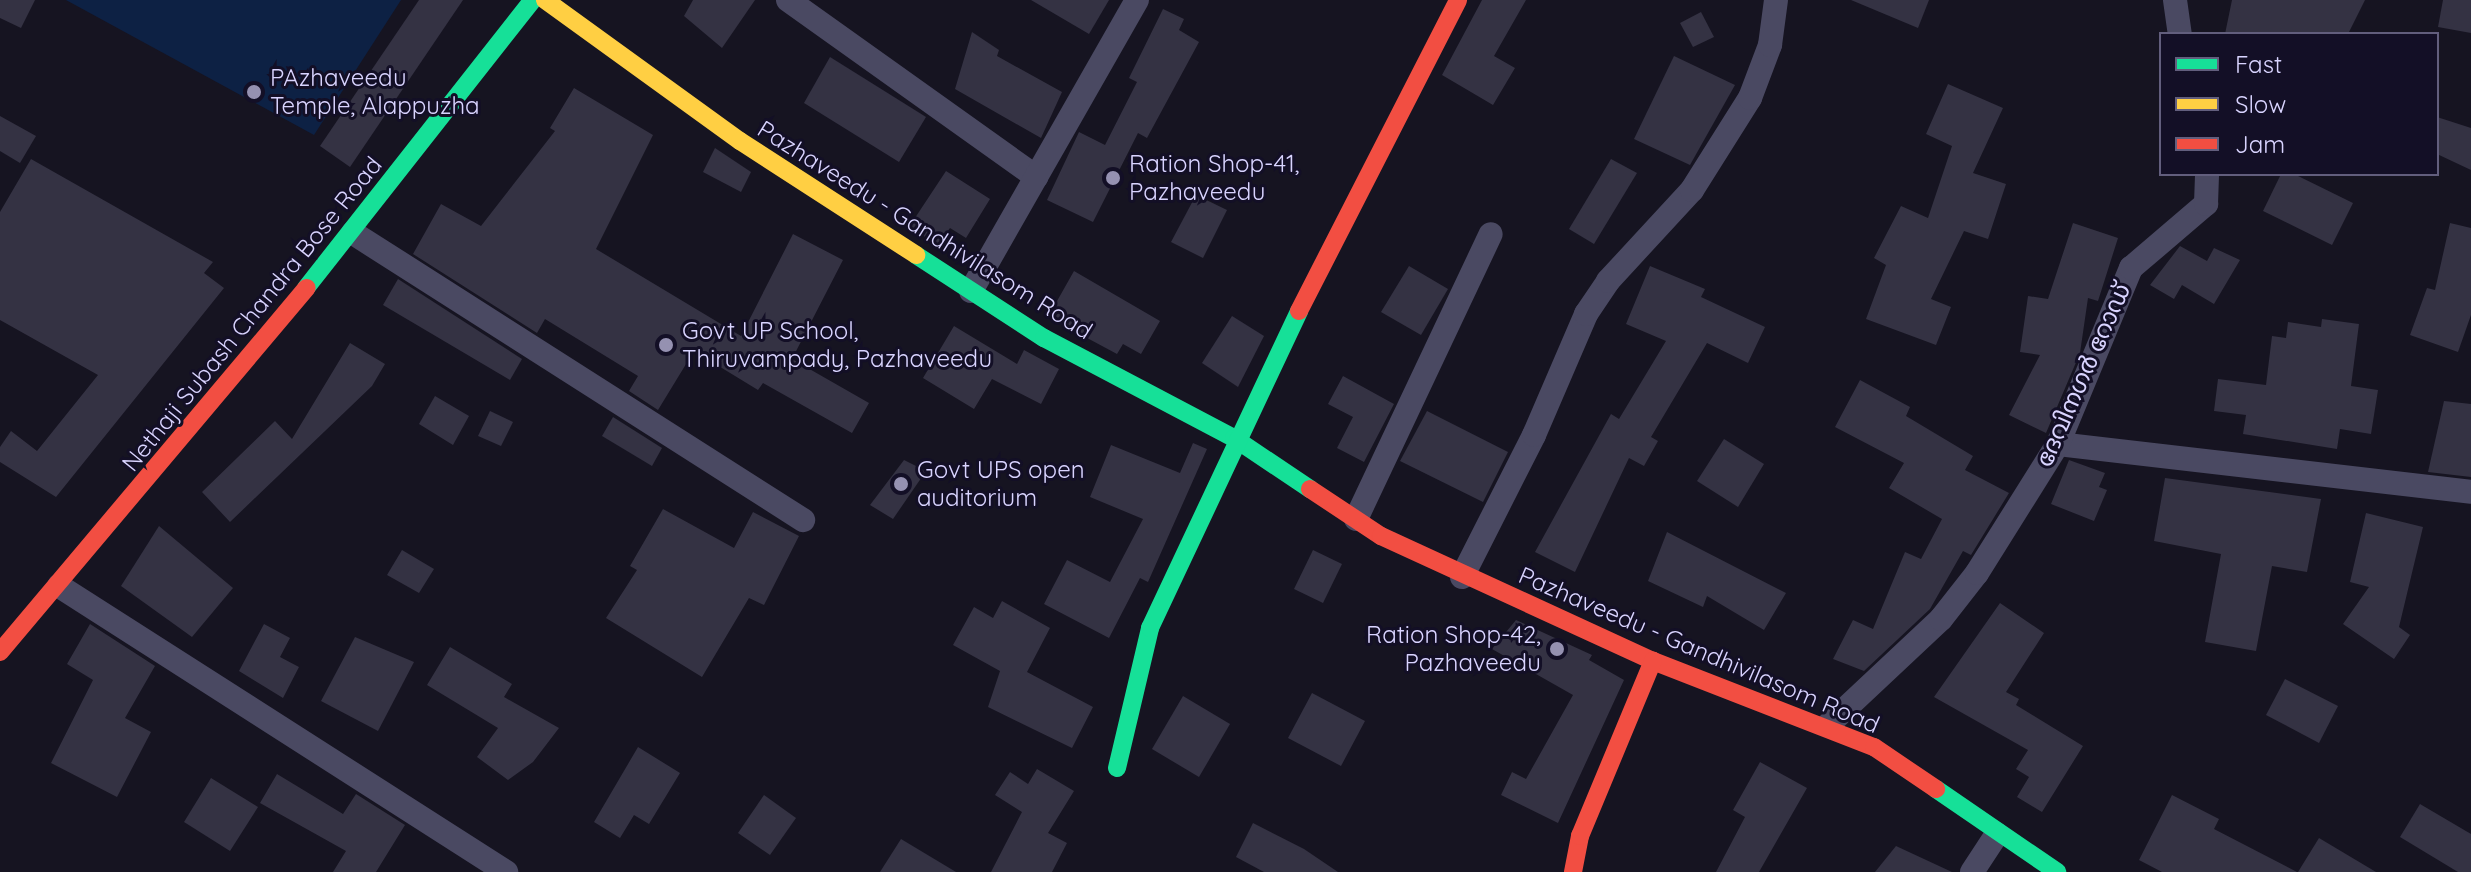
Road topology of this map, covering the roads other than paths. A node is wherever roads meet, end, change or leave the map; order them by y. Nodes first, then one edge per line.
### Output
1 (533, 0) edge
2 (545, 0) edge
3 (788, 0) edge
4 (1137, 0) edge
5 (1458, 0) edge
6 (1776, 0) edge
7 (2175, 0) edge
8 (2180, 32) edge
9 (2207, 176) edge
10 (1036, 177) junction
11 (353, 233) junction
12 (1491, 234) dead end
13 (971, 291) junction
14 (1234, 438) junction
15 (2058, 444) junction
16 (2471, 492) edge
17 (1356, 519) junction
18 (803, 520) dead end
19 (1462, 577) junction
20 (59, 586) junction
21 (0, 652) edge
22 (1653, 661) junction
23 (1828, 725) junction
24 (1117, 768) dead end
25 (1997, 834) junction
26 (506, 872) edge
27 (1573, 872) edge
28 (1972, 872) edge
29 (2057, 872) edge

1 - 11 street, Nethaji Subash Chandra Bose Road
2 - 13 street, Pazhaveedu - Gandhivilasom Road
3 - 10 street
4 - 10 street
5 - 14 street
6 - 19 street
7 - 8 street
9 - 15 street, ദേവിനഗർ റോഡ്
10 - 13 street
11 - 18 street
11 - 20 street, Nethaji Subash Chandra Bose Road
12 - 17 street
13 - 14 street, Pazhaveedu - Gandhivilasom Road
14 - 17 street, Pazhaveedu - Gandhivilasom Road
14 - 24 street
15 - 16 street
15 - 23 street, ദേവിനഗർ റോഡ്
17 - 19 street, Pazhaveedu - Gandhivilasom Road
19 - 22 street, Pazhaveedu - Gandhivilasom Road
20 - 21 street, Nethaji Subash Chandra Bose Road
20 - 26 street
22 - 23 street, Pazhaveedu - Gandhivilasom Road
22 - 27 street
23 - 25 street, Pazhaveedu - Gandhivilasom Road
25 - 28 street
25 - 29 street, Pazhaveedu - Gandhivilasom Road

